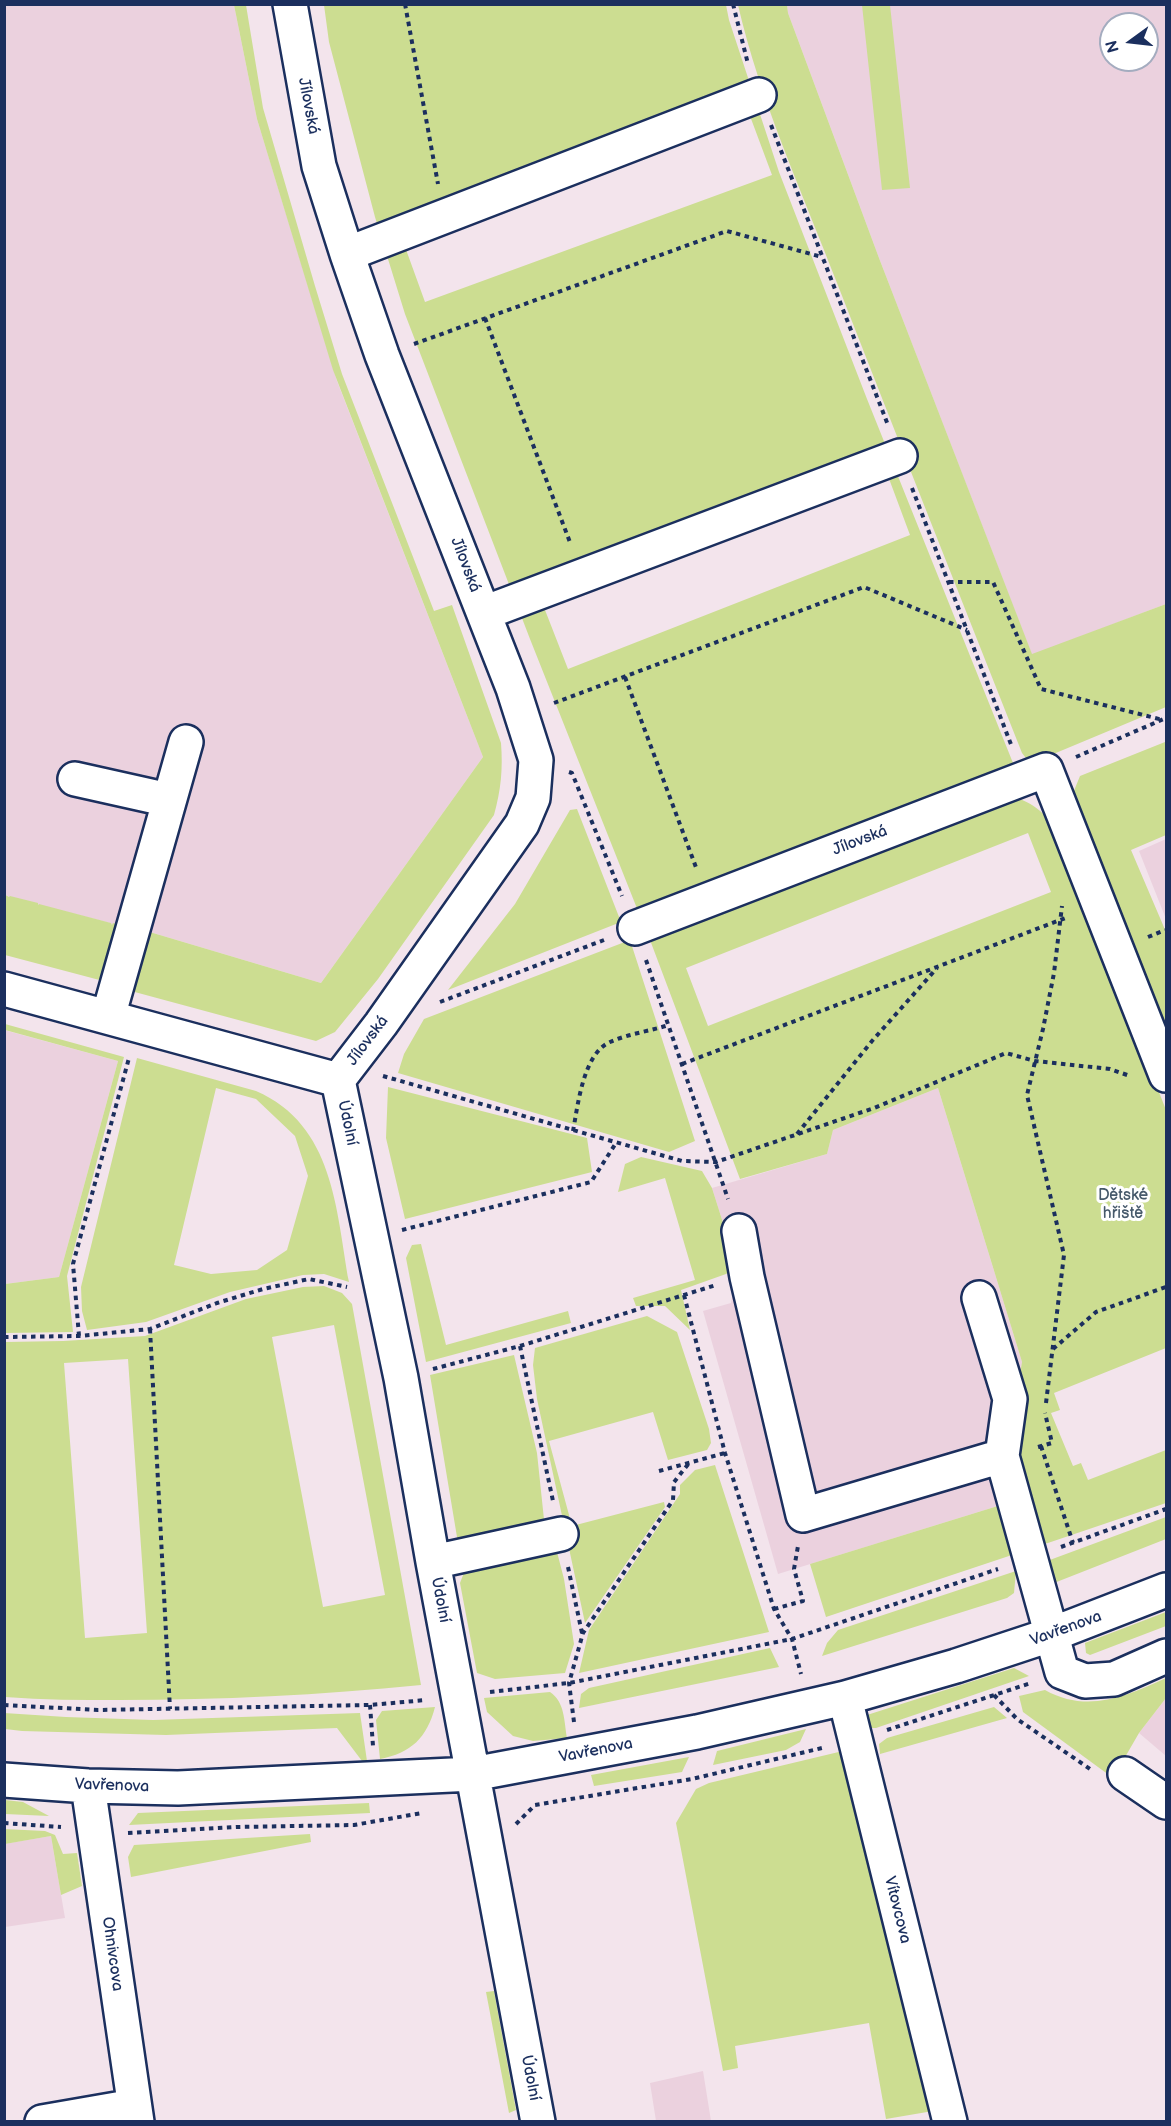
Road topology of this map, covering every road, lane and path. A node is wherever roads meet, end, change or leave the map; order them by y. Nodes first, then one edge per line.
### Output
1 (290, 4) edge
2 (405, 4) edge
3 (733, 4) edge
4 (759, 95) joint
5 (445, 217) junction
6 (348, 254) junction
7 (822, 257) dead end
8 (485, 318) junction
9 (382, 355) junction
10 (900, 456) dead end
11 (583, 576) junction
12 (948, 582) dead end
13 (484, 614) junction
14 (967, 630) dead end
15 (625, 676) junction
16 (523, 715) junction
17 (1165, 719) edge
18 (186, 742) dead end
19 (1046, 770) junction
20 (566, 771) dead end
21 (75, 779) dead end
22 (169, 800) junction
23 (708, 898) junction
24 (1064, 900) dead end
25 (1099, 904) junction
26 (1059, 921) junction
27 (635, 928) junction
28 (938, 968) junction
29 (4, 989) edge
30 (440, 1002) dead end
31 (123, 1021) junction
32 (669, 1025) junction
33 (1035, 1061) junction
34 (682, 1064) junction
35 (383, 1076) dead end
36 (1153, 1077) edge
37 (338, 1080) junction
38 (573, 1131) junction
39 (796, 1135) junction
40 (616, 1143) junction
41 (716, 1162) junction
42 (739, 1232) joint
43 (372, 1238) junction
44 (1167, 1287) edge
45 (699, 1290) dead end
46 (383, 1295) junction
47 (684, 1295) junction
48 (979, 1298) dead end
49 (150, 1329) junction
50 (79, 1336) junction
51 (4, 1337) edge
52 (520, 1346) junction
53 (1052, 1349) junction
54 (423, 1372) dead end
55 (1041, 1446) junction
56 (725, 1453) junction
57 (1002, 1456) junction
58 (690, 1462) junction
59 (659, 1471) dead end
60 (1167, 1509) edge
61 (561, 1534) junction
62 (1073, 1543) junction
63 (1030, 1559) junction
64 (433, 1562) junction
65 (794, 1569) dead end
66 (1167, 1590) edge
67 (774, 1609) junction
68 (583, 1633) junction
69 (1050, 1635) junction
70 (792, 1639) junction
71 (578, 1652) dead end
72 (1167, 1656) edge
73 (1062, 1672) junction
74 (994, 1695) junction
75 (458, 1696) junction
76 (845, 1698) junction
77 (4, 1705) edge
78 (809, 1706) junction
79 (170, 1709) junction
80 (856, 1740) junction
81 (473, 1774) junction
82 (1125, 1774) joint
83 (4, 1780) edge
84 (88, 1786) junction
85 (1167, 1802) edge
86 (423, 1813) dead end
87 (4, 1822) edge
88 (94, 1830) junction
89 (484, 1832) junction
90 (135, 2114) edge
91 (42, 2121) edge
92 (538, 2121) edge
93 (950, 2121) edge

1 - 6 street, Jílovská
2 - 5 path
3 - 4 path
4 - 5 street
5 - 6 street
6 - 9 street, Jílovská
7 - 8 path
8 - 9 path
8 - 11 path
9 - 13 street, Jílovská
10 - 11 street
11 - 13 street
12 - 17 path
13 - 16 street, Jílovská
14 - 15 path
15 - 16 path
15 - 23 path
16 - 37 street, Jílovská
17 - 19 path
18 - 22 street
19 - 23 street, Jílovská
19 - 25 street
20 - 27 path
21 - 22 street
22 - 31 street
23 - 27 street, Jílovská
24 - 26 path
25 - 26 path
25 - 36 street
26 - 28 path
26 - 33 path
27 - 30 path
27 - 32 path
28 - 34 path
28 - 39 path
29 - 31 street
31 - 37 street
31 - 50 path
32 - 34 path
32 - 38 path
33 - 36 path
33 - 39 path
33 - 53 path
34 - 41 path
35 - 38 path
37 - 43 street, Údolní
38 - 40 path
39 - 41 path
40 - 41 path
40 - 43 path
41 - 42 path
42 - 57 street
43 - 46 street, Údolní
44 - 53 path
45 - 47 path
46 - 49 path
46 - 64 street, Údolní
47 - 52 path
47 - 56 path
48 - 57 street
49 - 50 path
49 - 79 path
50 - 51 path
52 - 54 path
52 - 61 path
53 - 55 path
55 - 57 path
55 - 62 path
56 - 58 path
56 - 67 path
57 - 63 street
58 - 59 path
58 - 68 path
60 - 62 path
61 - 64 street
61 - 68 path
62 - 63 path
63 - 69 street
63 - 70 path
64 - 75 street, Údolní
65 - 67 path
66 - 69 street, Vavřenova
67 - 70 path
68 - 71 path
69 - 73 street
69 - 76 street, Vavřenova
70 - 75 path
70 - 78 path
72 - 73 street
73 - 74 path
74 - 80 path
74 - 82 path
75 - 79 path
75 - 81 street, Údolní
76 - 78 street, Vavřenova
76 - 80 street, Vítovcova
77 - 79 path
78 - 81 street, Vavřenova
80 - 89 path
80 - 93 street, Vítovcova
81 - 84 street, Vavřenova
81 - 89 street, Údolní
82 - 85 street
83 - 84 street, Vavřenova
84 - 88 street, Ohnivcova
86 - 88 path
87 - 88 path
88 - 90 street, Ohnivcova
89 - 92 street, Údolní
90 - 91 street

